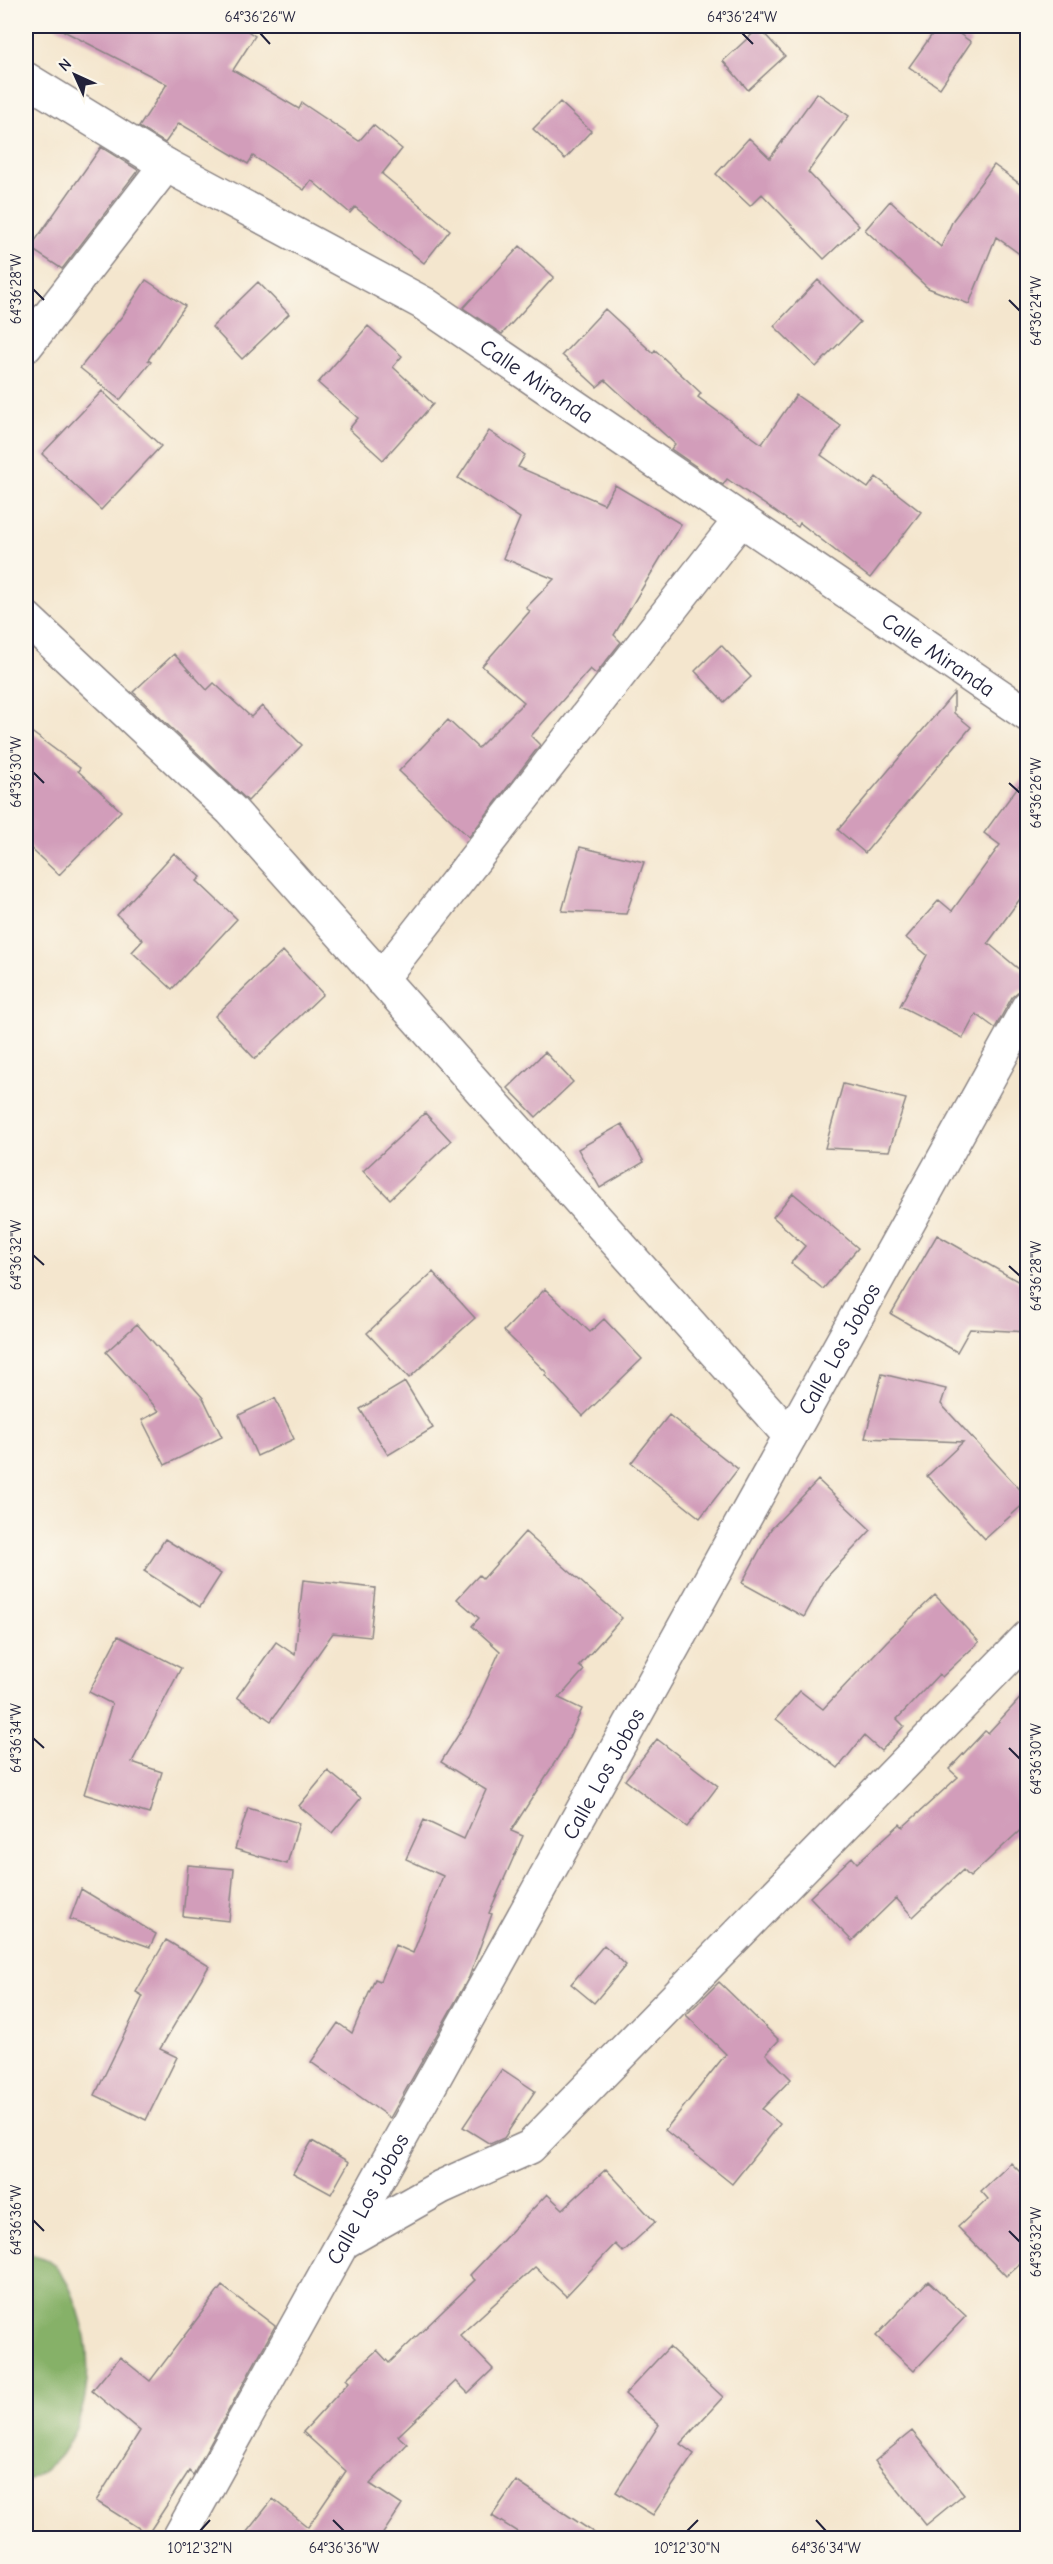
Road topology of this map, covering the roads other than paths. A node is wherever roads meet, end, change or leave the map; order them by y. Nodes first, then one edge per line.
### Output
1 (26, 79) edge
2 (166, 165) junction
3 (26, 346) edge
4 (741, 519) junction
5 (26, 618) edge
6 (1028, 715) edge
7 (381, 979) junction
8 (1028, 1007) edge
9 (790, 1436) junction
10 (1028, 1637) edge
11 (344, 2242) junction
12 (179, 2538) edge

1 - 2 street, Calle Miranda
2 - 3 street
2 - 4 street, Calle Miranda
4 - 6 street, Calle Miranda
4 - 7 street
5 - 7 street
7 - 9 street
8 - 9 street, Calle Los Jobos
9 - 11 street, Calle Los Jobos
10 - 11 street
11 - 12 street, Calle Los Jobos

